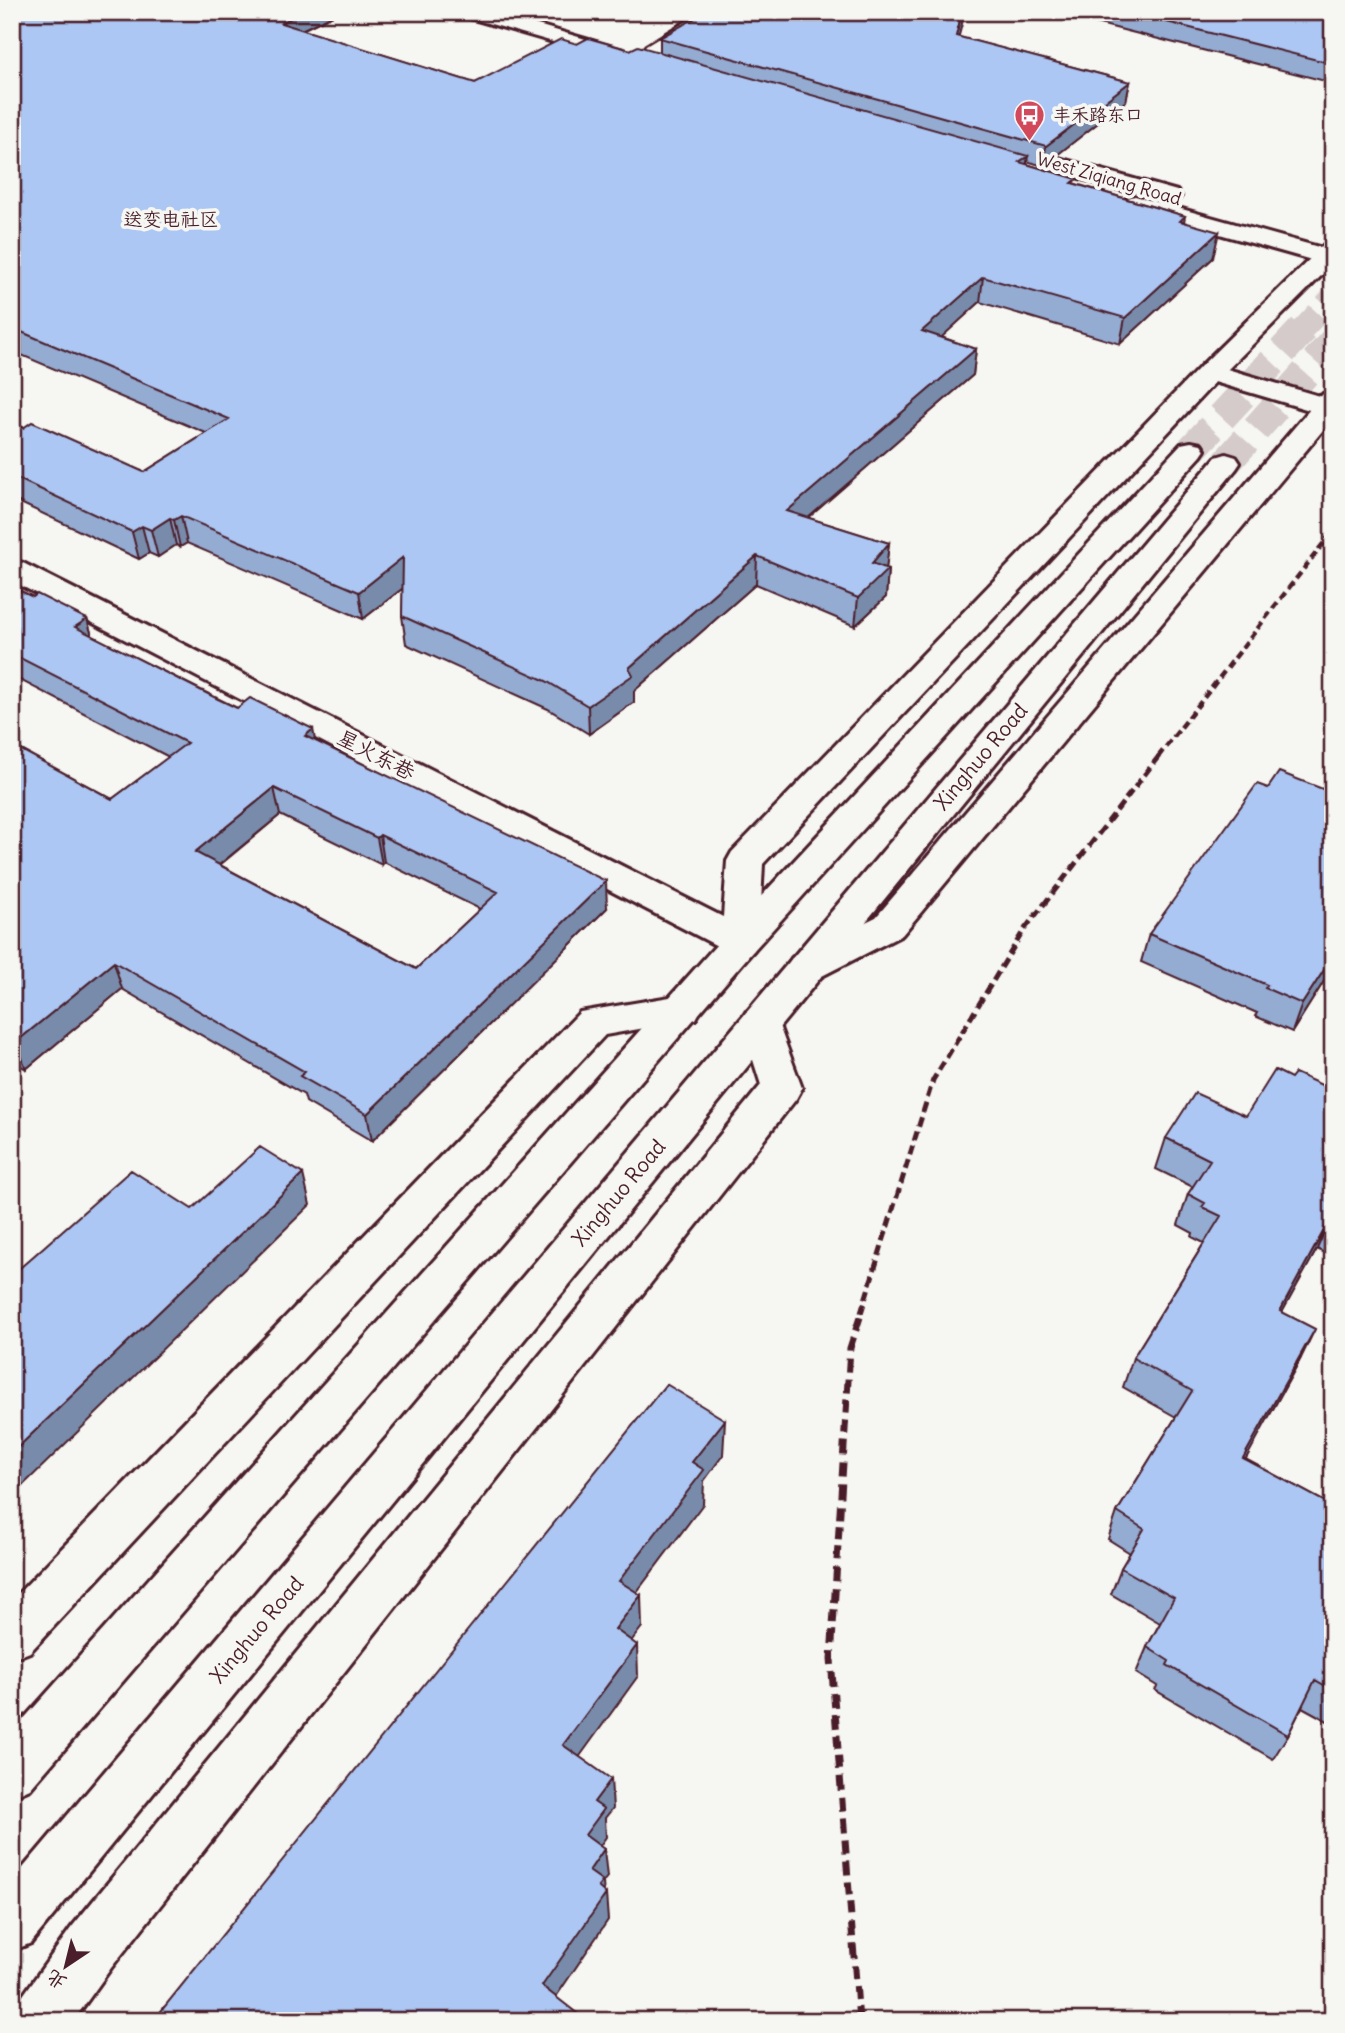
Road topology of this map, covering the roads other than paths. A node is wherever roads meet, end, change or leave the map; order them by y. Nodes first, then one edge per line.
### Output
1 (470, 12) edge
2 (521, 12) edge
3 (717, 12) edge
4 (653, 50) junction
5 (976, 149) edge
6 (1331, 252) edge
7 (1210, 372) junction
8 (1331, 405) edge
9 (12, 569) edge
10 (740, 942) junction
11 (805, 968) junction
12 (682, 1009) junction
13 (760, 1022) junction
14 (12, 1635) edge
15 (12, 1771) edge
16 (62, 1866) junction
17 (12, 1924) edge
18 (12, 1957) edge
19 (39, 2021) edge

1 - 4 street
2 - 4 street
3 - 4 street
5 - 6 street, West Ziqiang Road
6 - 7 street
7 - 8 street
7 - 10 street
8 - 11 street
9 - 10 street, 星火东巷
10 - 11 street, Xinghuo Road
10 - 12 street, Xinghuo Road
11 - 13 street, Xinghuo Road
12 - 14 street
12 - 15 street, Xinghuo Road
13 - 16 street, Xinghuo Road
13 - 19 street
16 - 17 street, Xinghuo Road
16 - 18 street

